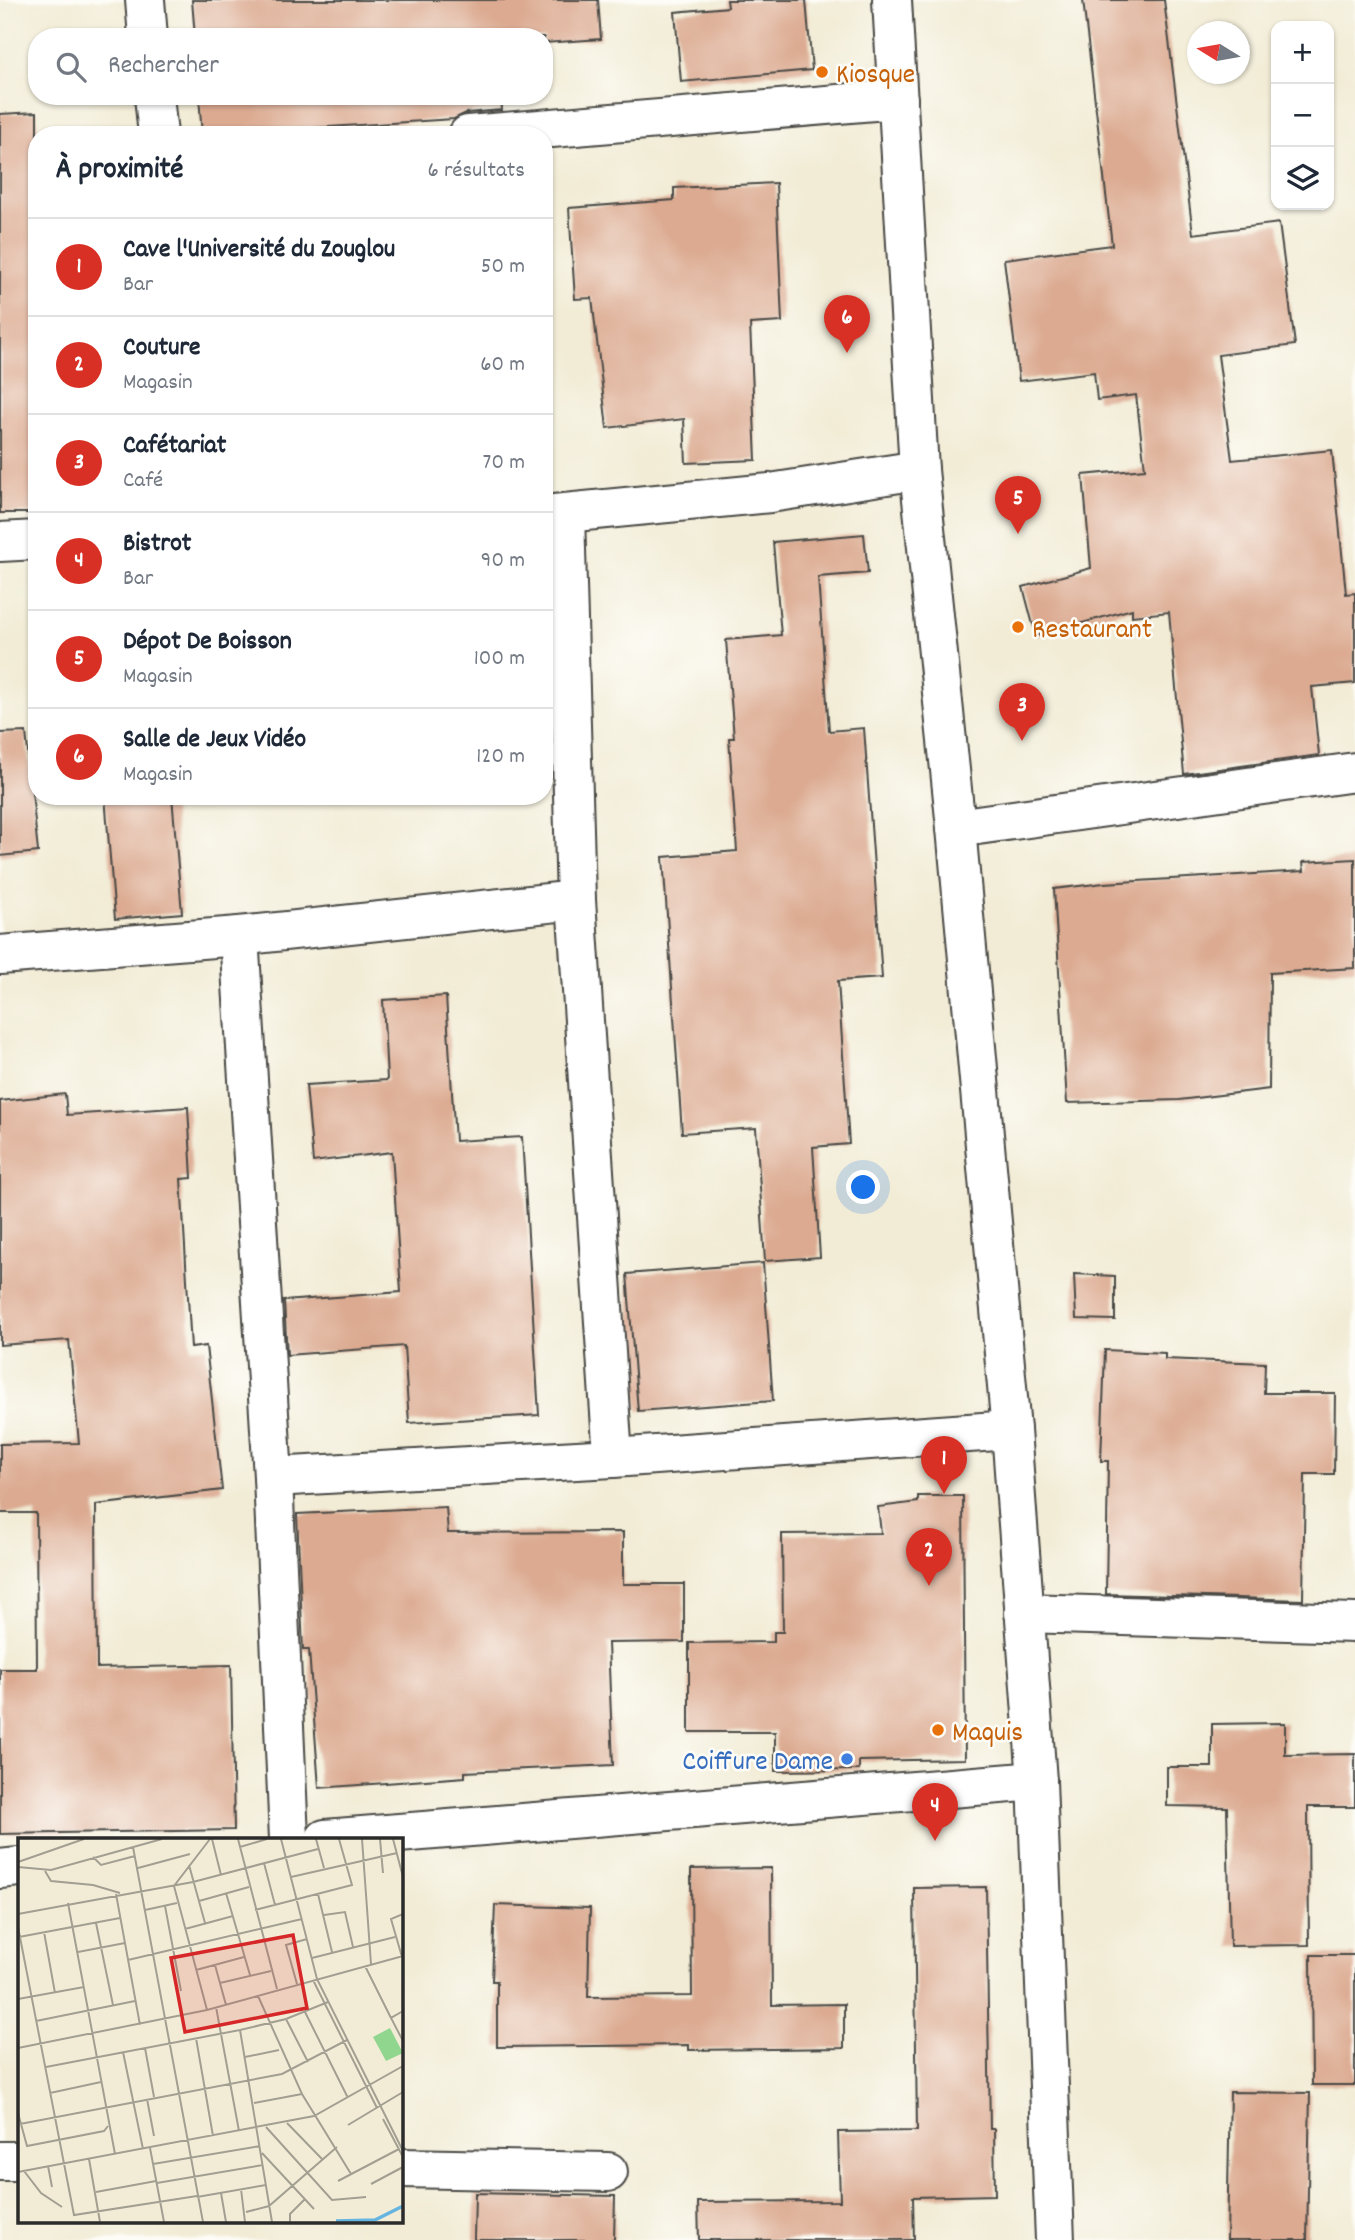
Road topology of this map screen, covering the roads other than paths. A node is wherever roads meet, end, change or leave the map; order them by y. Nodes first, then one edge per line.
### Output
1 (145, 0) edge
2 (892, 0) edge
3 (147, 28) edge
4 (898, 99) junction
5 (155, 105) edge
6 (157, 126) edge
7 (553, 128) edge
8 (919, 470) junction
9 (555, 514) edge
10 (28, 540) edge
11 (0, 542) edge
12 (1355, 772) edge
13 (956, 828) junction
14 (576, 900) junction
15 (239, 936) junction
16 (0, 955) edge
17 (1011, 1430) junction
18 (613, 1458) junction
19 (273, 1477) junction
20 (1024, 1613) junction
21 (1355, 1623) edge
22 (1037, 1781) junction
23 (289, 1838) edge
24 (336, 1838) edge
25 (18, 1867) edge
26 (0, 1869) edge
27 (0, 2161) edge
28 (18, 2161) edge
29 (402, 2168) edge
30 (608, 2172) dead end
31 (1055, 2240) edge

1 - 3 street
2 - 4 street
4 - 7 street
4 - 8 street
5 - 6 street
8 - 9 street
8 - 13 street
9 - 14 street
10 - 11 street
12 - 13 street
13 - 17 street
14 - 15 street
14 - 18 street
15 - 16 street
15 - 19 street
17 - 18 street
17 - 20 street
18 - 19 street
19 - 23 street
20 - 21 street
20 - 22 street
22 - 24 street
22 - 31 street
25 - 26 street
27 - 28 street
29 - 30 street

